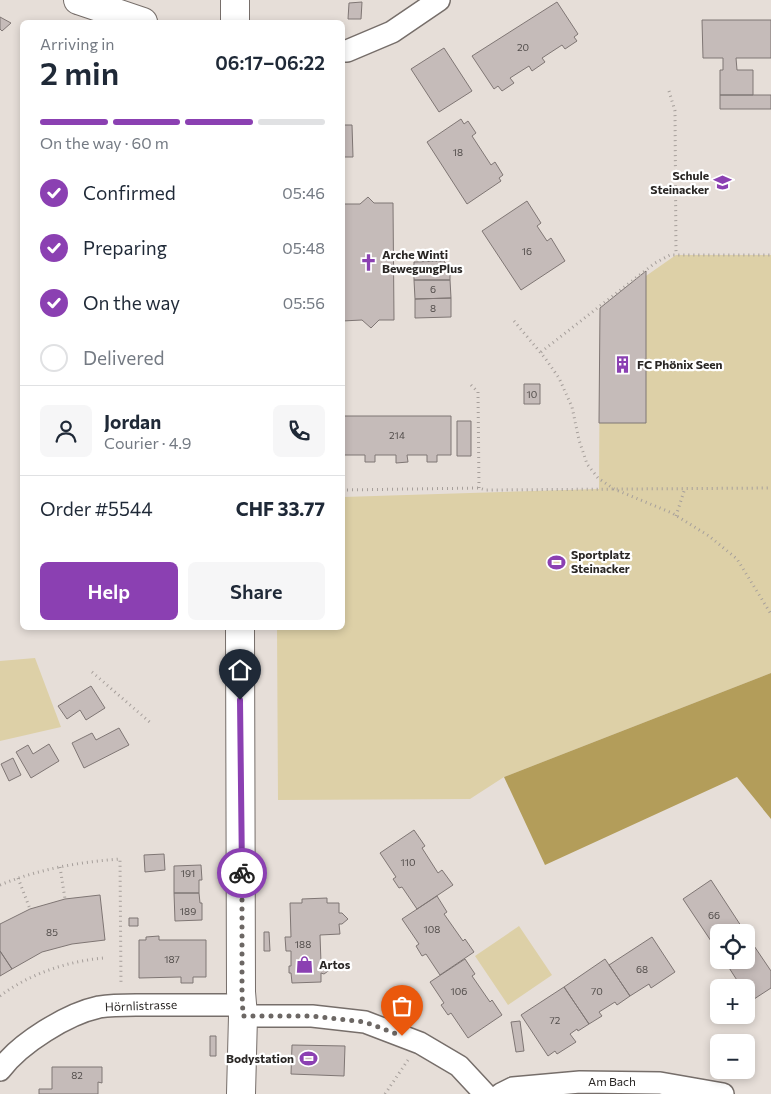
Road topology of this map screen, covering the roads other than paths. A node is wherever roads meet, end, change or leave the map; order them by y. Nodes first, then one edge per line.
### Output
1 (78, 0) edge
2 (235, 0) edge
3 (439, 0) edge
4 (137, 20) edge
5 (235, 20) edge
6 (345, 51) edge
7 (240, 630) edge
8 (242, 1010) junction
9 (0, 1070) edge
10 (241, 1094) edge
11 (485, 1094) edge
12 (501, 1094) edge
13 (723, 1094) edge

1 - 4 main road
2 - 5 main road
3 - 6 street
7 - 8 main road
8 - 9 street, Hörnlistrasse
8 - 10 main road
8 - 11 street, Hörnlistrasse
12 - 13 street, Am Bach

